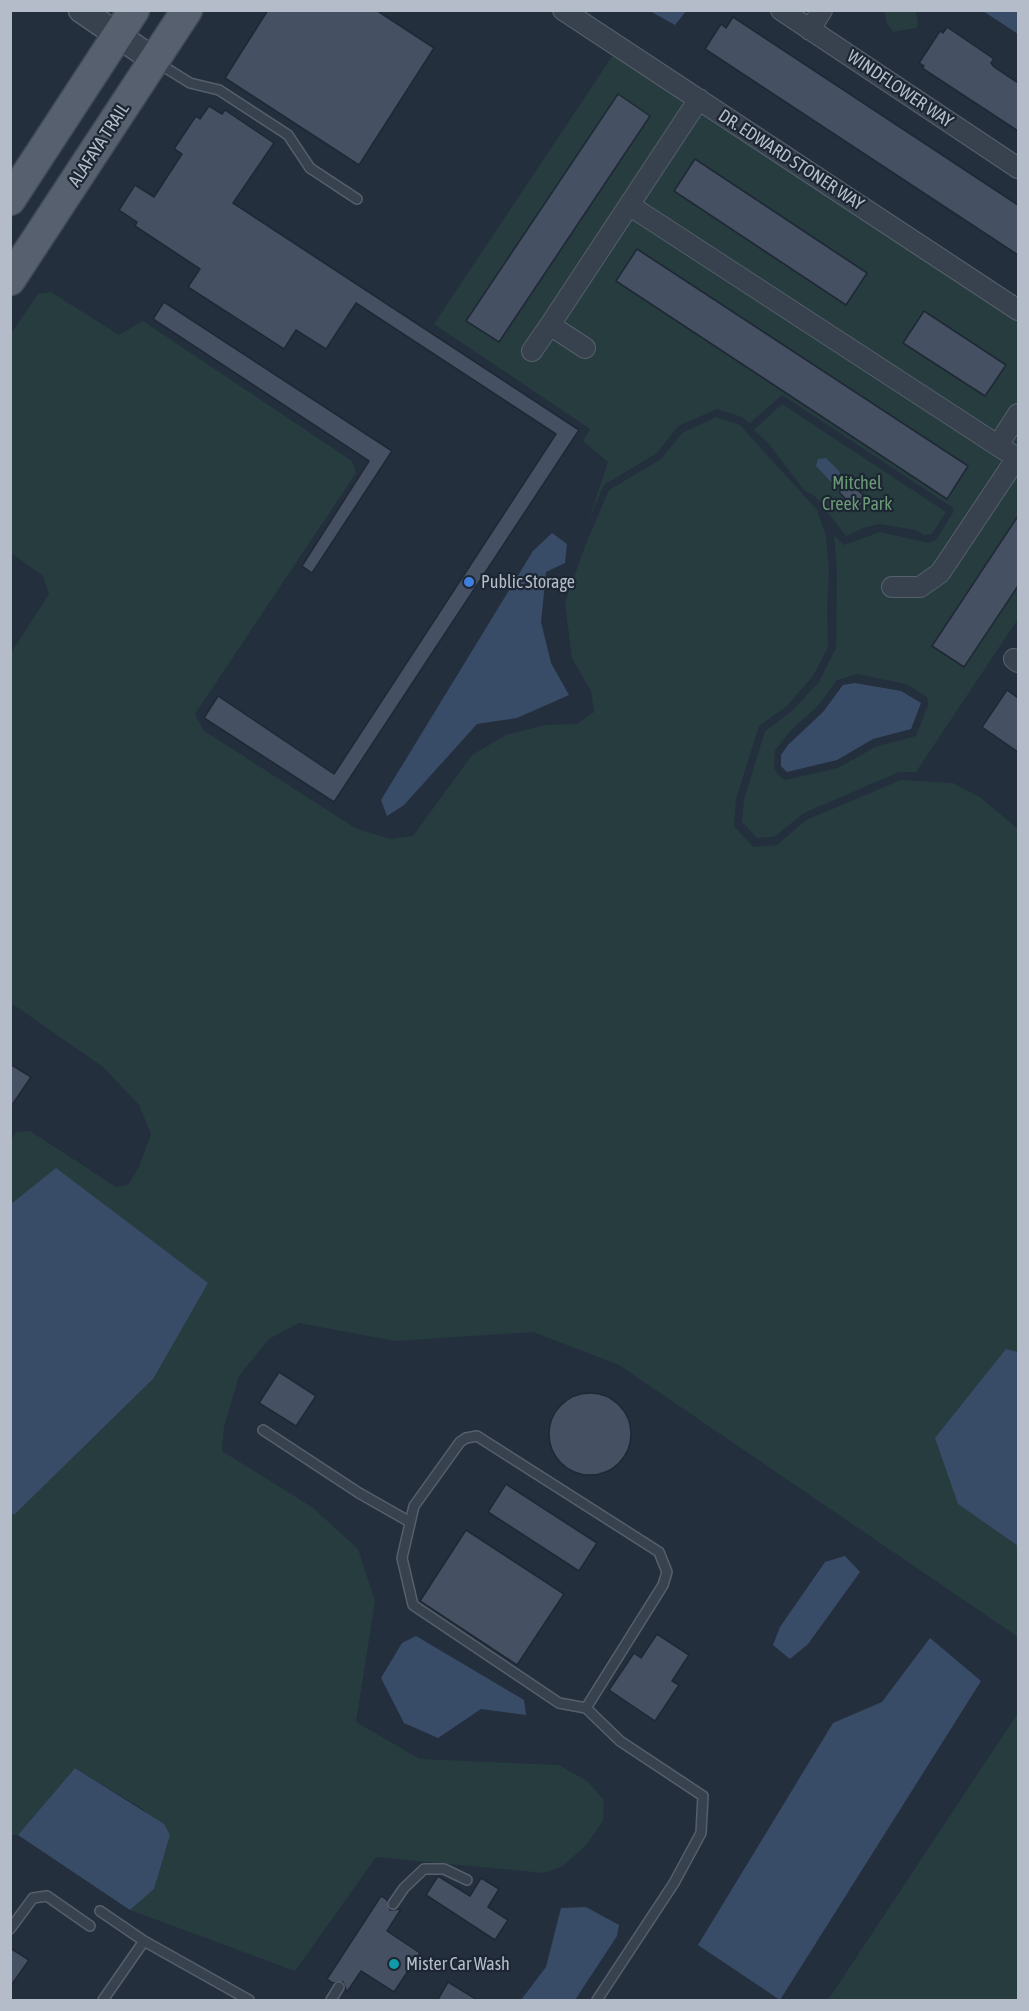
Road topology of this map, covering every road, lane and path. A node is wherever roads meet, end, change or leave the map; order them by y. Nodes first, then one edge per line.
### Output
1 (81, 10) edge
2 (134, 10) edge
3 (187, 10) edge
4 (563, 10) edge
5 (781, 10) edge
6 (822, 10) edge
7 (810, 30) junction
8 (118, 36) junction
9 (154, 60) junction
10 (699, 99) junction
11 (1018, 168) edge
12 (357, 199) dead end
13 (10, 200) edge
14 (629, 205) junction
15 (10, 280) edge
16 (1018, 310) edge
17 (549, 325) junction
18 (585, 348) dead end
19 (532, 351) dead end
20 (1018, 414) edge
21 (998, 446) junction
22 (1018, 457) edge
23 (892, 587) dead end
24 (263, 1430) dead end
25 (410, 1522) junction
26 (586, 1708) junction
27 (466, 1880) dead end
28 (393, 1904) dead end
29 (100, 1911) dead end
30 (90, 1926) dead end
31 (10, 1929) edge
32 (144, 1941) junction
33 (339, 1987) dead end
34 (103, 2001) edge
35 (249, 2001) edge
36 (331, 2001) edge
37 (597, 2001) edge

1 - 8 street
2 - 8 main road
3 - 9 main road, ALAFAYA TRAIL
4 - 10 street, DR. EDWARD STONER WAY
5 - 7 street, WINDFLOWER WAY
6 - 7 street
7 - 11 street, WINDFLOWER WAY
8 - 9 street
8 - 13 main road
9 - 12 lane
9 - 15 main road, ALAFAYA TRAIL
10 - 14 street
10 - 16 street, DR. EDWARD STONER WAY
14 - 17 street
14 - 21 street
17 - 18 street
17 - 19 street
20 - 21 street
21 - 22 street
22 - 23 street
24 - 25 lane
25 - 26 lane
25 - 26 lane
26 - 37 lane
27 - 28 lane
29 - 32 lane
30 - 31 lane
32 - 34 lane
32 - 35 lane
33 - 36 lane

